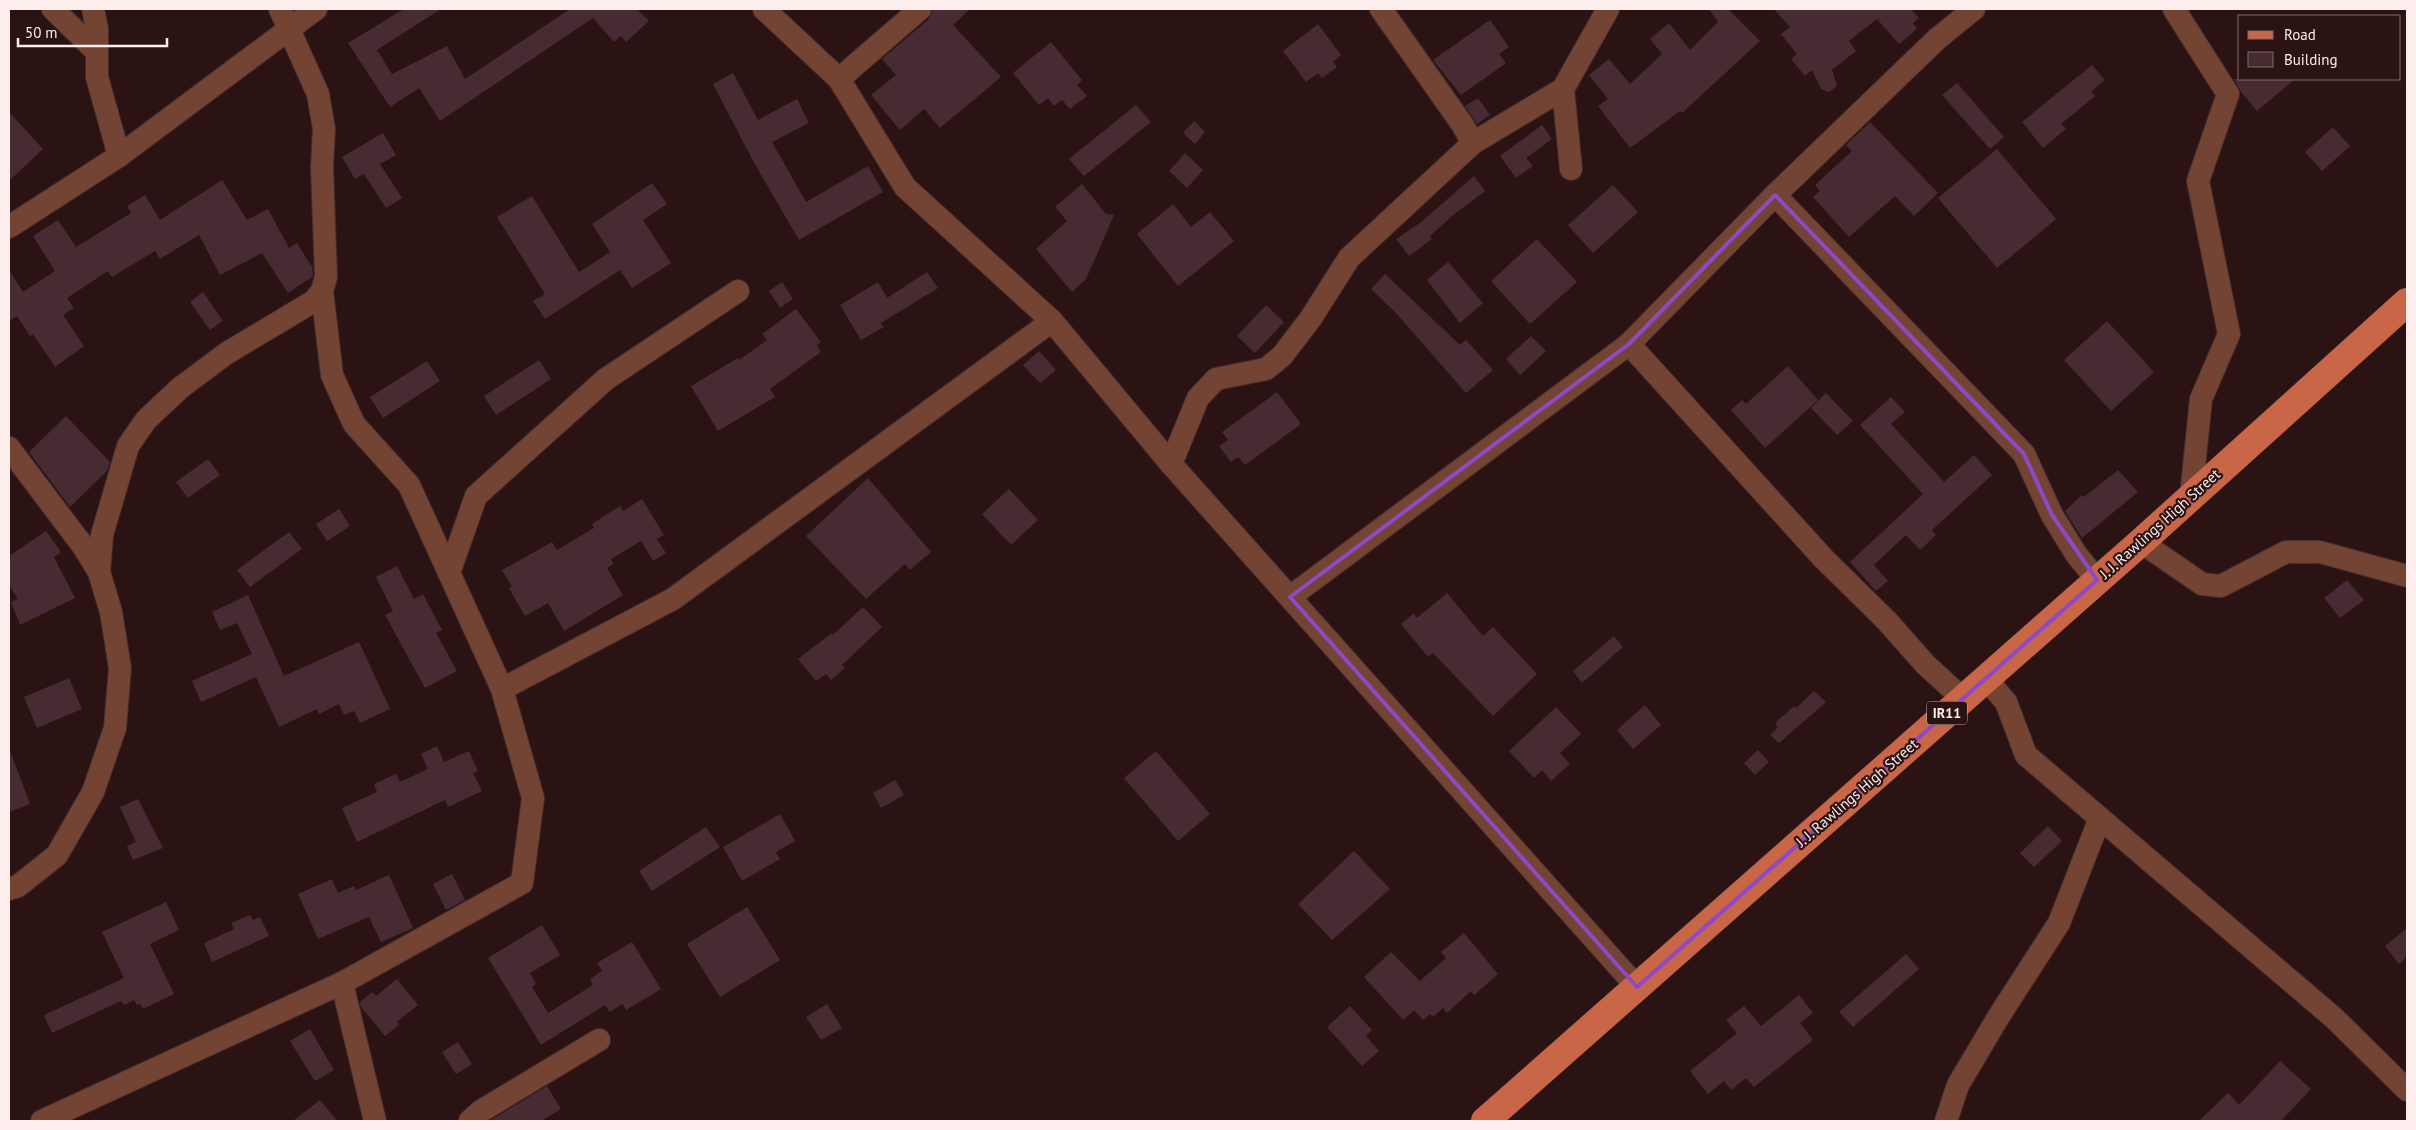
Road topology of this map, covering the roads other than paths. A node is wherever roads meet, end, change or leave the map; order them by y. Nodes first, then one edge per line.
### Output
1 (53, 9) edge
2 (93, 9) edge
3 (316, 9) edge
4 (764, 9) edge
5 (920, 9) edge
6 (1381, 9) edge
7 (1608, 9) edge
8 (1974, 9) edge
9 (2174, 9) edge
10 (285, 18) edge
11 (97, 52) junction
12 (839, 79) junction
13 (1563, 89) junction
14 (1472, 143) junction
15 (119, 156) junction
16 (1571, 169) dead end
17 (1774, 195) junction
18 (9, 226) edge
19 (322, 291) junction
20 (738, 291) dead end
21 (2407, 302) edge
22 (1052, 321) junction
23 (1629, 344) junction
24 (9, 448) edge
25 (1172, 464) junction
26 (2191, 496) junction
27 (2141, 542) junction
28 (99, 572) junction
29 (449, 573) junction
30 (2407, 576) edge
31 (2097, 580) junction
32 (1290, 597) junction
33 (1986, 679) junction
34 (502, 689) junction
35 (1963, 699) junction
36 (2100, 818) junction
37 (9, 889) edge
38 (342, 983) junction
39 (1637, 987) junction
40 (599, 1040) dead end
41 (2407, 1090) edge
42 (1494, 1119) edge
43 (42, 1121) edge
44 (375, 1121) edge
45 (470, 1121) edge
46 (1946, 1121) edge

1 - 11 street
2 - 11 street
3 - 10 street
4 - 12 street
5 - 12 street
6 - 14 street
7 - 13 street
8 - 17 street
9 - 26 street
10 - 15 street
10 - 19 street
11 - 15 street
12 - 22 street
13 - 14 street
13 - 16 street
14 - 25 street
15 - 18 street
17 - 23 street
17 - 31 street
19 - 28 street
19 - 29 street
20 - 29 street
21 - 26 main road, J. J. Rawlings High Street / IR11
22 - 25 street
22 - 34 street
23 - 32 street
23 - 35 street
24 - 28 street
25 - 32 street
26 - 27 main road, J. J. Rawlings High Street / IR11
27 - 30 street
27 - 31 main road, J. J. Rawlings High Street / IR11
28 - 37 street
29 - 34 street
31 - 33 main road, J. J. Rawlings High Street / IR11
32 - 39 street
33 - 35 main road, J. J. Rawlings High Street / IR11
33 - 36 street
34 - 38 street
35 - 39 main road, J. J. Rawlings High Street / IR11
36 - 41 street
36 - 46 street
38 - 43 street
38 - 44 street
39 - 42 main road, J. J. Rawlings High Street / IR11
40 - 45 street

